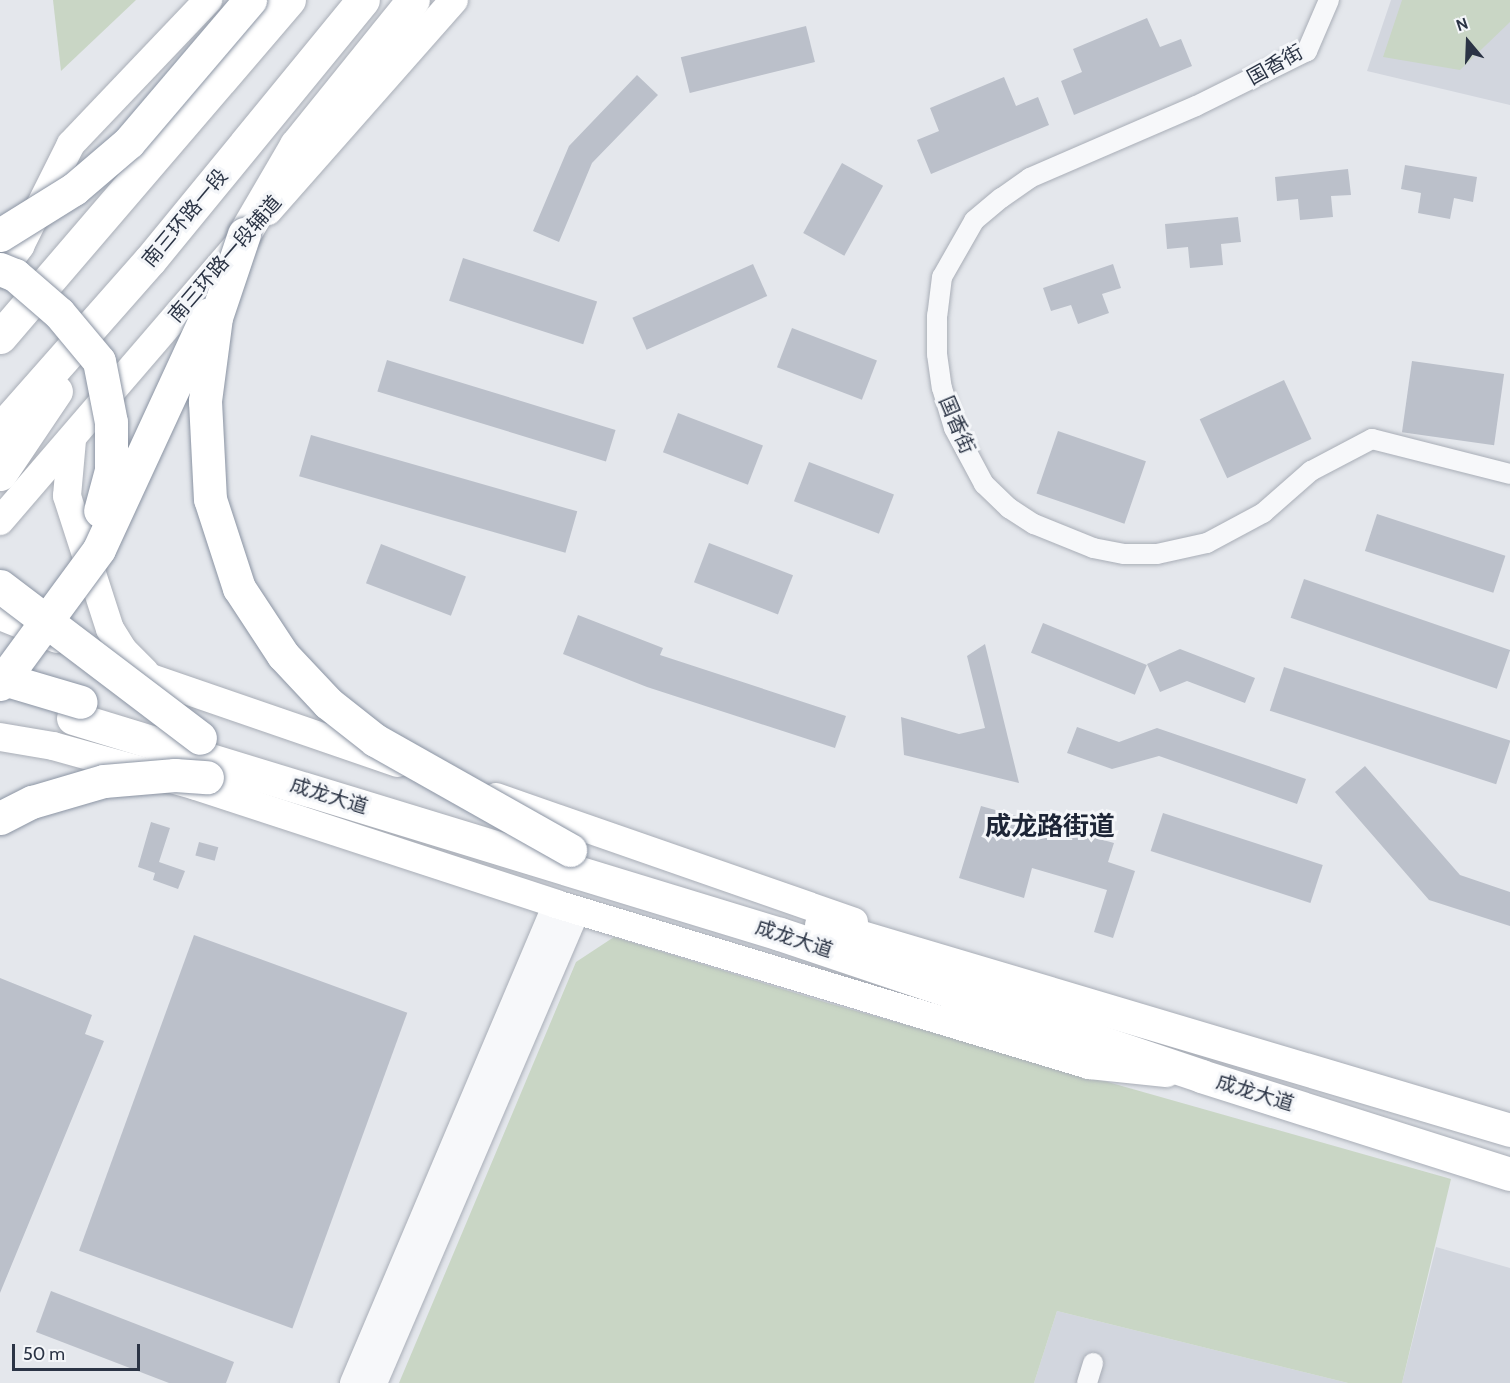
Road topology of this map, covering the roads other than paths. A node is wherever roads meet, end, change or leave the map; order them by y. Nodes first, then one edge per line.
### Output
1 (208, 0) edge
2 (250, 0) edge
3 (289, 0) edge
4 (363, 0) edge
5 (454, 0) edge
6 (1329, 0) edge
7 (405, 9) edge
8 (244, 234) junction
9 (0, 235) edge
10 (0, 271) edge
11 (110, 305) junction
12 (0, 337) edge
13 (0, 430) edge
14 (72, 440) junction
15 (0, 474) edge
16 (1510, 474) edge
17 (0, 521) edge
18 (0, 586) edge
19 (57, 608) junction
20 (0, 616) edge
21 (0, 678) edge
22 (151, 678) junction
23 (0, 684) edge
24 (0, 696) edge
25 (77, 710) junction
26 (0, 737) edge
27 (200, 738) junction
28 (53, 746) junction
29 (0, 750) edge
30 (0, 818) edge
31 (568, 859) junction
32 (567, 907) junction
33 (782, 924) junction
34 (996, 976) junction
35 (1201, 1076) junction
36 (1510, 1130) edge
37 (1510, 1173) edge
38 (1093, 1363) dead end
39 (353, 1383) edge
40 (374, 1383) edge
41 (1087, 1383) edge

1 - 10 main road
2 - 9 highway, bridge
3 - 12 highway
4 - 11 highway, 南三环路一段
5 - 14 main road, 南三环路一段辅道
6 - 16 street, 国香街
7 - 8 highway
8 - 19 highway, bridge
8 - 31 highway, bridge
10 - 19 highway, bridge
11 - 13 highway, 南三环路一段
11 - 15 highway
14 - 17 main road, 南三环路一段辅道
14 - 22 main road
18 - 27 highway, bridge
19 - 23 highway, bridge
20 - 22 main road
21 - 25 highway, bridge
22 - 34 main road
24 - 25 highway
25 - 27 highway, 成龙大道, bridge
25 - 31 highway, 成龙大道
26 - 28 main road
27 - 31 highway, 成龙大道, bridge
28 - 29 street
28 - 32 main road
30 - 31 highway, bridge
31 - 33 highway, 成龙大道
32 - 35 main road
32 - 39 street
32 - 40 street
33 - 34 highway, 成龙大道
33 - 35 highway, 成龙大道
34 - 36 highway, 成龙大道
35 - 37 highway, 成龙大道
38 - 41 street

